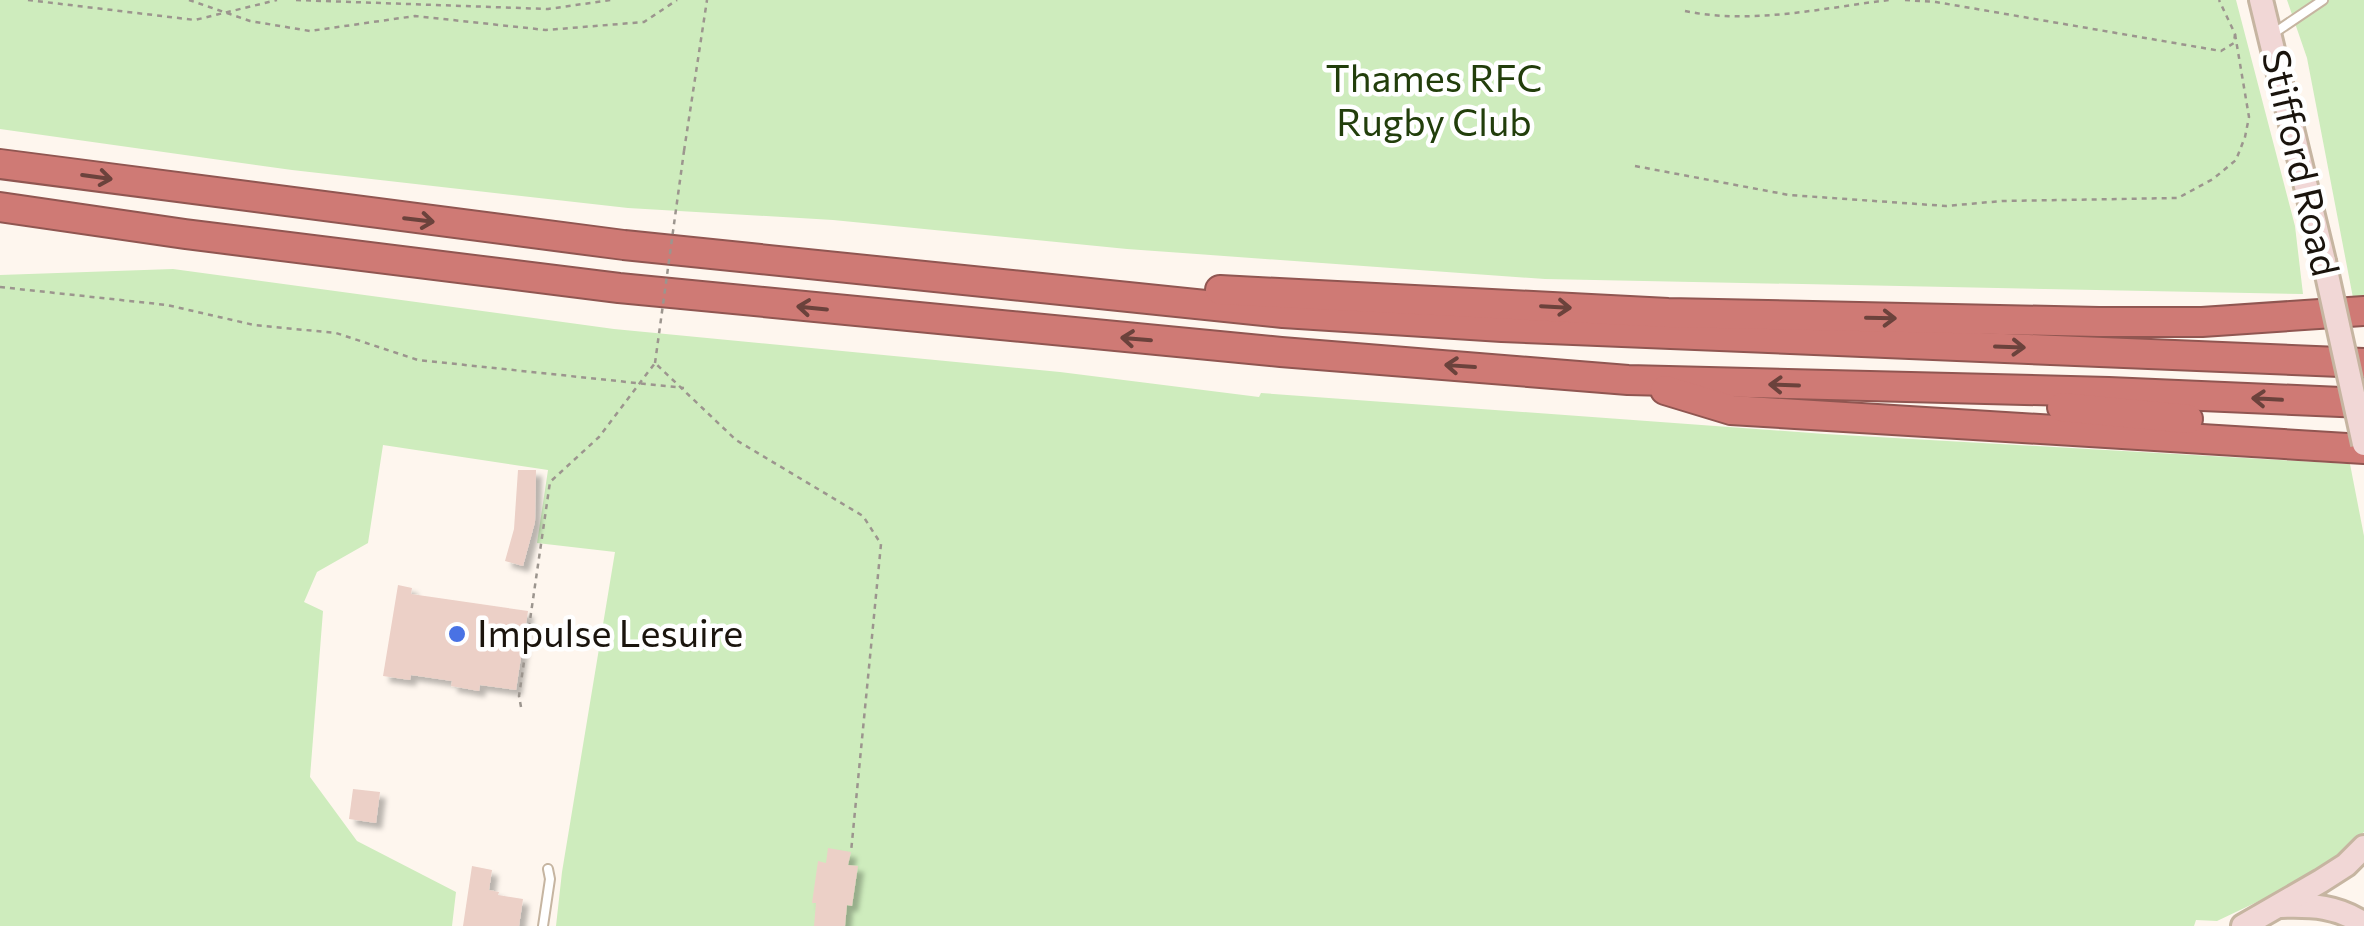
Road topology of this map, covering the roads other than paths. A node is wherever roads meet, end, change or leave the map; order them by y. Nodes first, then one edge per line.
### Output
1 (2261, 0) edge
2 (2323, 0) edge
3 (2270, 36) junction
4 (0, 164) edge
5 (0, 207) edge
6 (959, 280) junction
7 (2364, 311) edge
8 (2364, 328) edge
9 (2093, 351) junction
10 (2364, 363) edge
11 (1628, 380) junction
12 (1882, 388) junction
13 (2364, 403) edge
14 (2364, 435) edge
15 (2364, 446) edge
16 (2364, 848) edge
17 (548, 870) dead end
18 (2278, 906) junction
19 (2364, 924) edge
20 (543, 926) edge
21 (2243, 926) edge

1 - 3 main road, Stifford Road
2 - 3 lane
3 - 15 main road, Stifford Road, bridge
4 -> 6 highway
11 -> 5 highway
6 -> 7 highway
6 -> 9 highway
8 - 9 highway
9 - 10 highway
12 -> 11 highway
11 - 15 highway
13 -> 12 highway
12 - 14 highway
16 - 18 main road
17 - 20 lane
18 - 19 main road
18 - 21 main road

